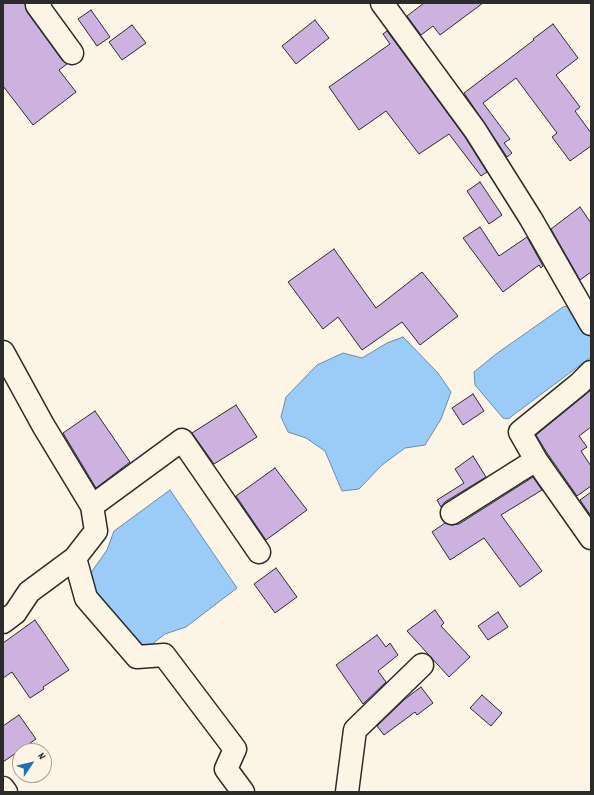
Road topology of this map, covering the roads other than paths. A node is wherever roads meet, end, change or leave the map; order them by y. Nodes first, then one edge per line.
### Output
1 (40, 3) edge
2 (382, 3) edge
3 (72, 53) dead end
4 (591, 324) edge
5 (3, 352) edge
6 (591, 372) edge
7 (536, 460) junction
8 (92, 506) junction
9 (452, 513) dead end
10 (591, 538) edge
11 (259, 552) dead end
12 (75, 558) junction
13 (3, 622) edge
14 (422, 665) dead end
15 (3, 788) edge
16 (6, 792) edge
17 (243, 792) edge
18 (347, 792) edge

1 - 3 street
2 - 4 street
5 - 8 street
6 - 7 street
7 - 9 street
7 - 10 street
8 - 11 street
8 - 12 street
12 - 13 street
12 - 17 street
14 - 18 street
15 - 16 street

